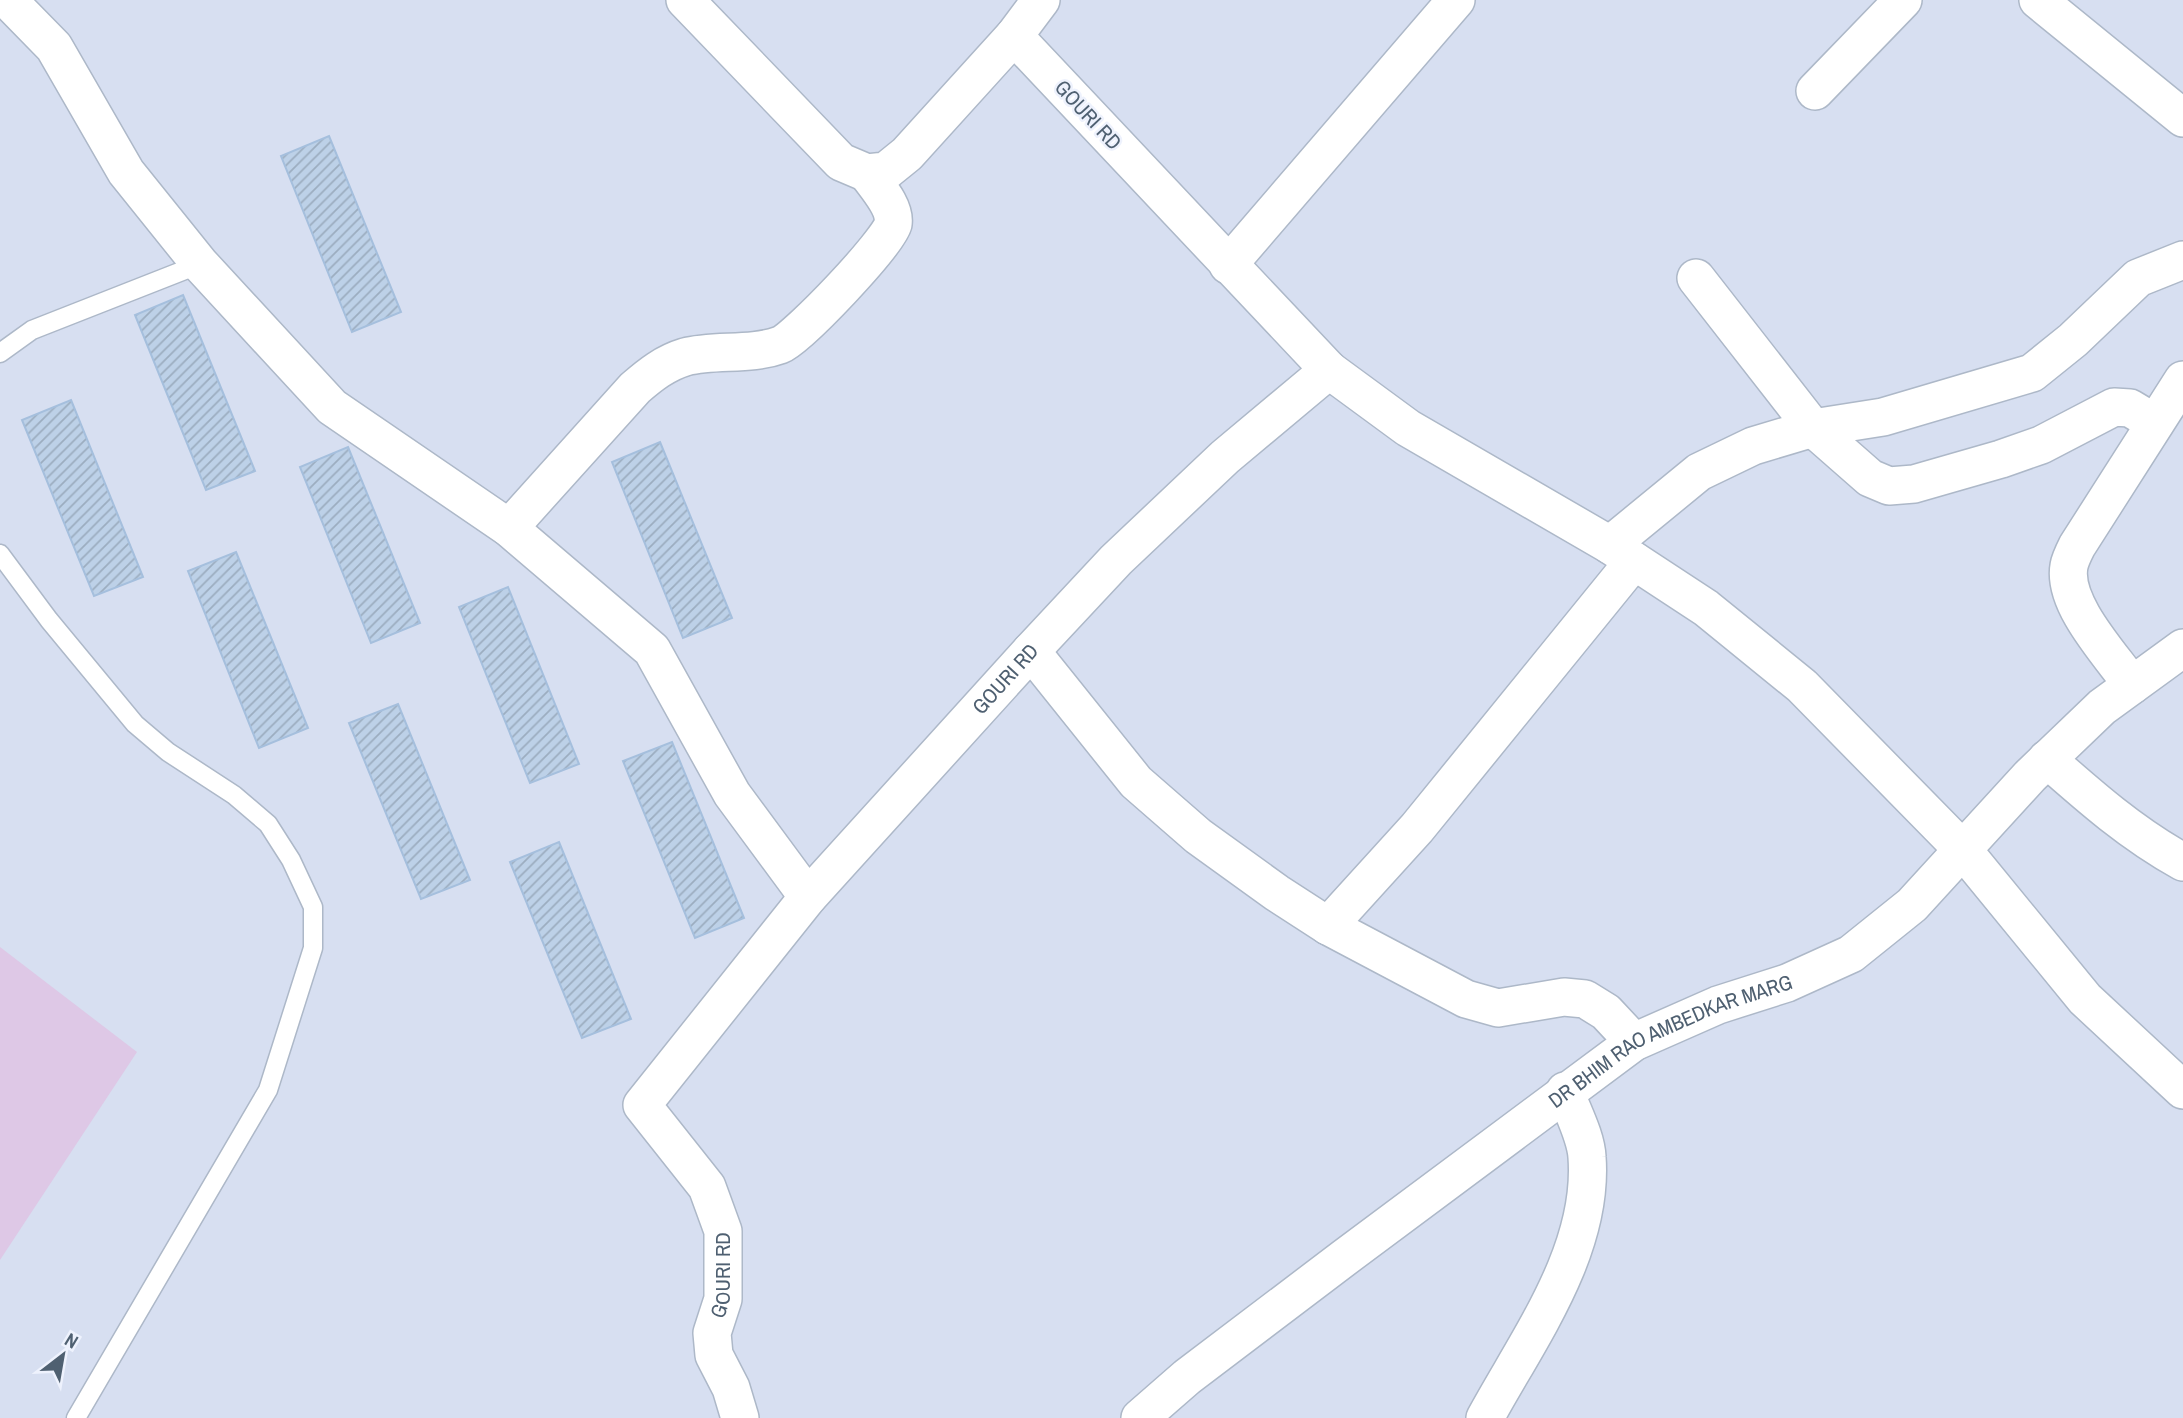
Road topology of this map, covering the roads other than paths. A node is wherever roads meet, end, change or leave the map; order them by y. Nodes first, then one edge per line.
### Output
1 (8, 0) edge
2 (685, 0) edge
3 (1041, 0) edge
4 (1456, 0) edge
5 (1903, 0) edge
6 (2038, 0) edge
7 (1014, 36) junction
8 (1815, 92) dead end
9 (2183, 118) edge
10 (867, 173) junction
11 (2183, 260) edge
12 (200, 264) junction
13 (1228, 265) junction
14 (1696, 278) dead end
15 (0, 353) edge
16 (1329, 370) junction
17 (2183, 380) edge
18 (2155, 423) junction
19 (1813, 428) junction
20 (509, 528) junction
21 (1622, 553) junction
22 (0, 554) edge
23 (2183, 648) edge
24 (1031, 651) junction
25 (2132, 685) junction
26 (2047, 759) junction
27 (1963, 850) junction
28 (2183, 862) edge
29 (808, 897) junction
30 (1328, 926) junction
31 (1634, 1042) junction
32 (2183, 1090) edge
33 (1565, 1091) junction
34 (76, 1418) edge
35 (740, 1418) edge
36 (1140, 1418) edge
37 (1485, 1418) edge

1 - 12 street
2 - 10 street
3 - 7 street
4 - 13 street
5 - 8 street
6 - 9 street
7 - 10 street
7 - 13 street, GOURI RD
10 - 20 street
11 - 19 street
12 - 15 lane
12 - 20 street
13 - 16 street, GOURI RD
14 - 19 street
16 - 21 street
16 - 24 street, GOURI RD
17 - 18 street
18 - 19 street
18 - 25 street
19 - 21 street
20 - 29 street
21 - 27 street
21 - 30 street
22 - 34 lane
23 - 25 street, DR BHIM RAO AMBEDKAR MARG
24 - 29 street, GOURI RD
24 - 30 street
25 - 26 street, DR BHIM RAO AMBEDKAR MARG
26 - 27 street, DR BHIM RAO AMBEDKAR MARG
26 - 28 street
27 - 31 street, DR BHIM RAO AMBEDKAR MARG
27 - 32 street
29 - 35 street, GOURI RD
30 - 31 street
31 - 33 street, DR BHIM RAO AMBEDKAR MARG
33 - 36 street, DR BHIM RAO AMBEDKAR MARG
33 - 37 street

